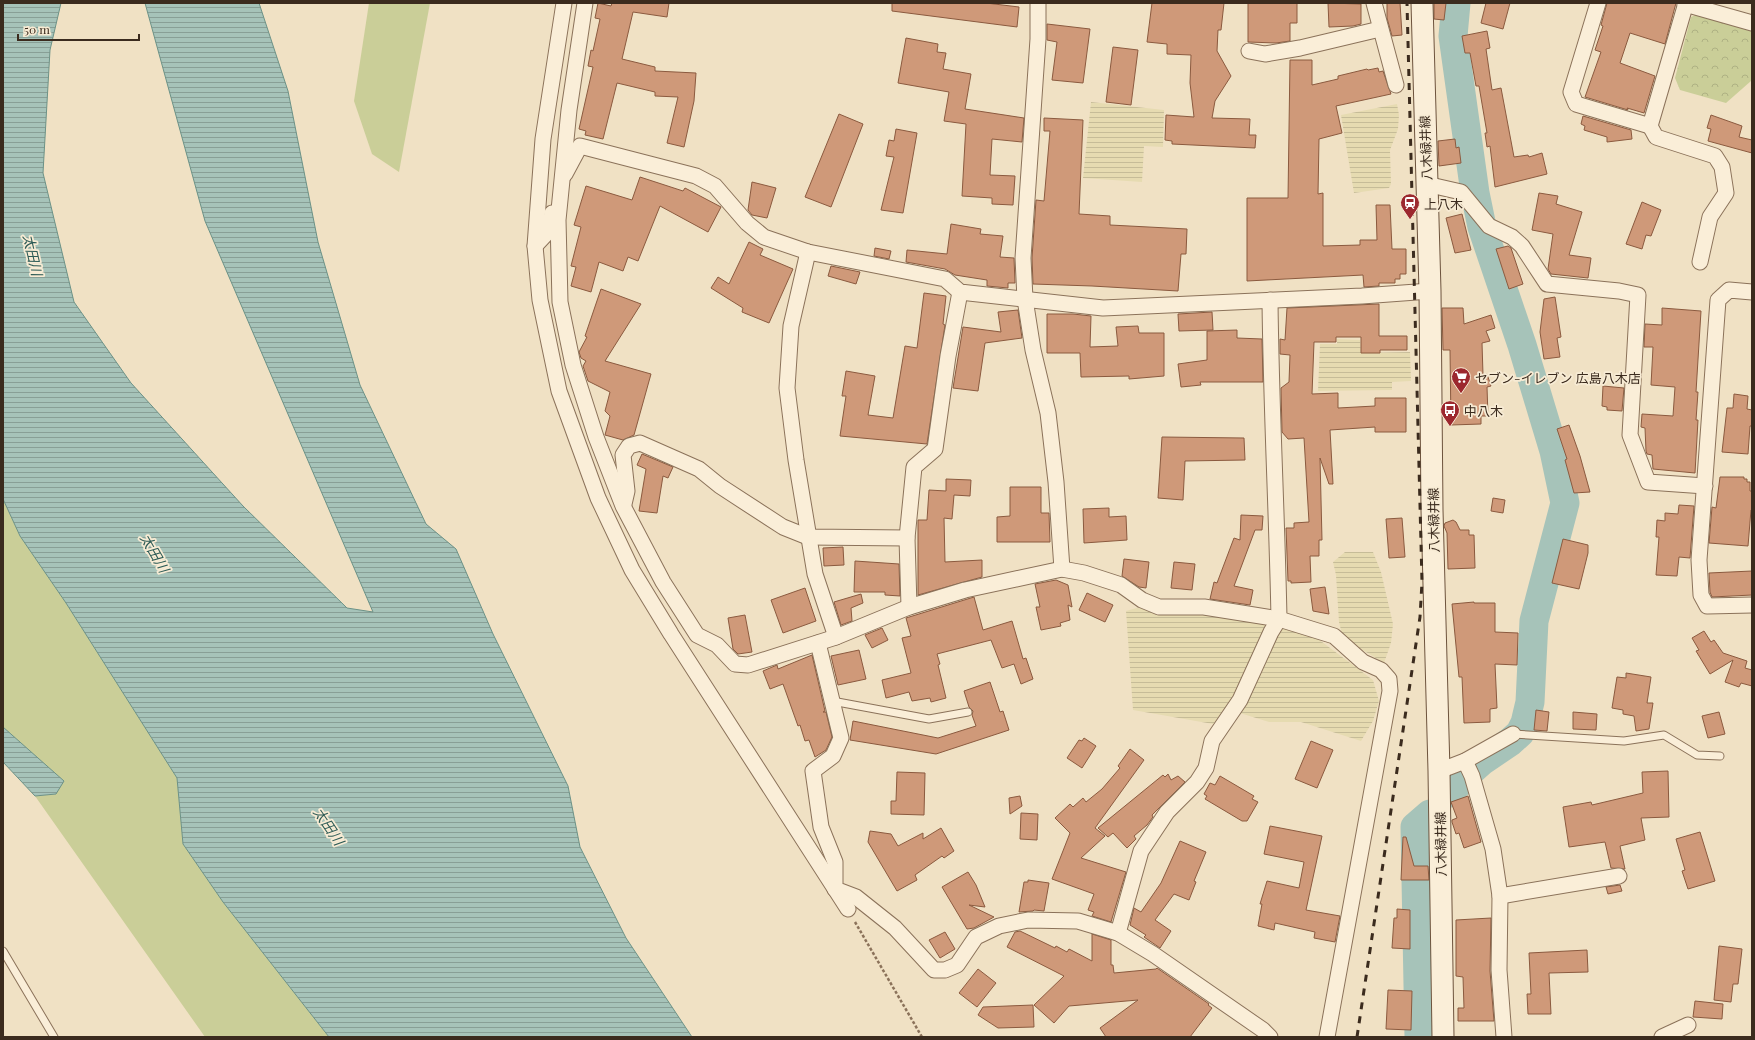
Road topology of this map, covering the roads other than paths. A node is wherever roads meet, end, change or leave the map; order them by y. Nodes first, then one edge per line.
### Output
1 (564, 3) edge
2 (585, 3) edge
3 (1038, 3) edge
4 (1374, 3) edge
5 (1422, 3) edge
6 (1598, 3) edge
7 (1686, 4) edge
8 (1752, 23) edge
9 (1380, 29) junction
10 (1249, 51) dead end
11 (1396, 85) dead end
12 (1650, 126) junction
13 (561, 180) junction
14 (1426, 184) junction
15 (535, 246) junction
16 (808, 252) junction
17 (1700, 262) dead end
18 (1430, 291) junction
19 (960, 292) junction
20 (1752, 292) edge
21 (1025, 299) junction
22 (1270, 300) junction
23 (1706, 486) junction
24 (624, 506) junction
25 (808, 536) junction
26 (907, 538) junction
27 (1062, 569) junction
28 (1752, 605) edge
29 (908, 607) junction
30 (1279, 619) junction
31 (836, 637) junction
32 (818, 643) junction
33 (832, 701) junction
34 (968, 712) dead end
35 (1519, 735) joint
36 (1720, 756) dead end
37 (1468, 768) junction
38 (1439, 772) junction
39 (1619, 876) dead end
40 (835, 889) junction
41 (1500, 896) junction
42 (848, 910) road end
43 (1118, 933) junction
44 (3, 951) edge
45 (1688, 1025) dead end
46 (54, 1037) edge
47 (1270, 1037) edge
48 (1327, 1037) edge
49 (1443, 1037) edge
50 (1504, 1037) edge
51 (1662, 1037) edge

1 - 15 street
2 - 13 street
3 - 21 street
4 - 9 street
5 - 14 main road, 八木緑井線
6 - 12 street
7 - 8 street
7 - 12 street
9 - 10 street
9 - 11 street
12 - 17 street
13 - 15 street
13 - 16 street
13 - 24 street
14 - 18 main road, 八木緑井線
14 - 23 street
15 - 40 street
16 - 19 street
16 - 25 street
18 - 22 street
18 - 38 main road, 八木緑井線
19 - 21 street
19 - 26 street
20 - 23 street
21 - 22 street
21 - 27 street
22 - 30 street
23 - 28 street
24 - 25 street
24 - 32 street
25 - 26 street
25 - 31 street
26 - 29 street
27 - 29 street
27 - 30 street
29 - 31 street
30 - 43 street
30 - 48 street
31 - 32 street
32 - 33 street
33 - 34 lane
33 - 40 street
35 - 36 lane
35 - 37 street
37 - 38 street
37 - 41 street
38 - 49 main road, 八木緑井線
39 - 41 street
40 - 42 street
40 - 43 street
41 - 50 street
43 - 47 street
44 - 46 lane
45 - 51 street

